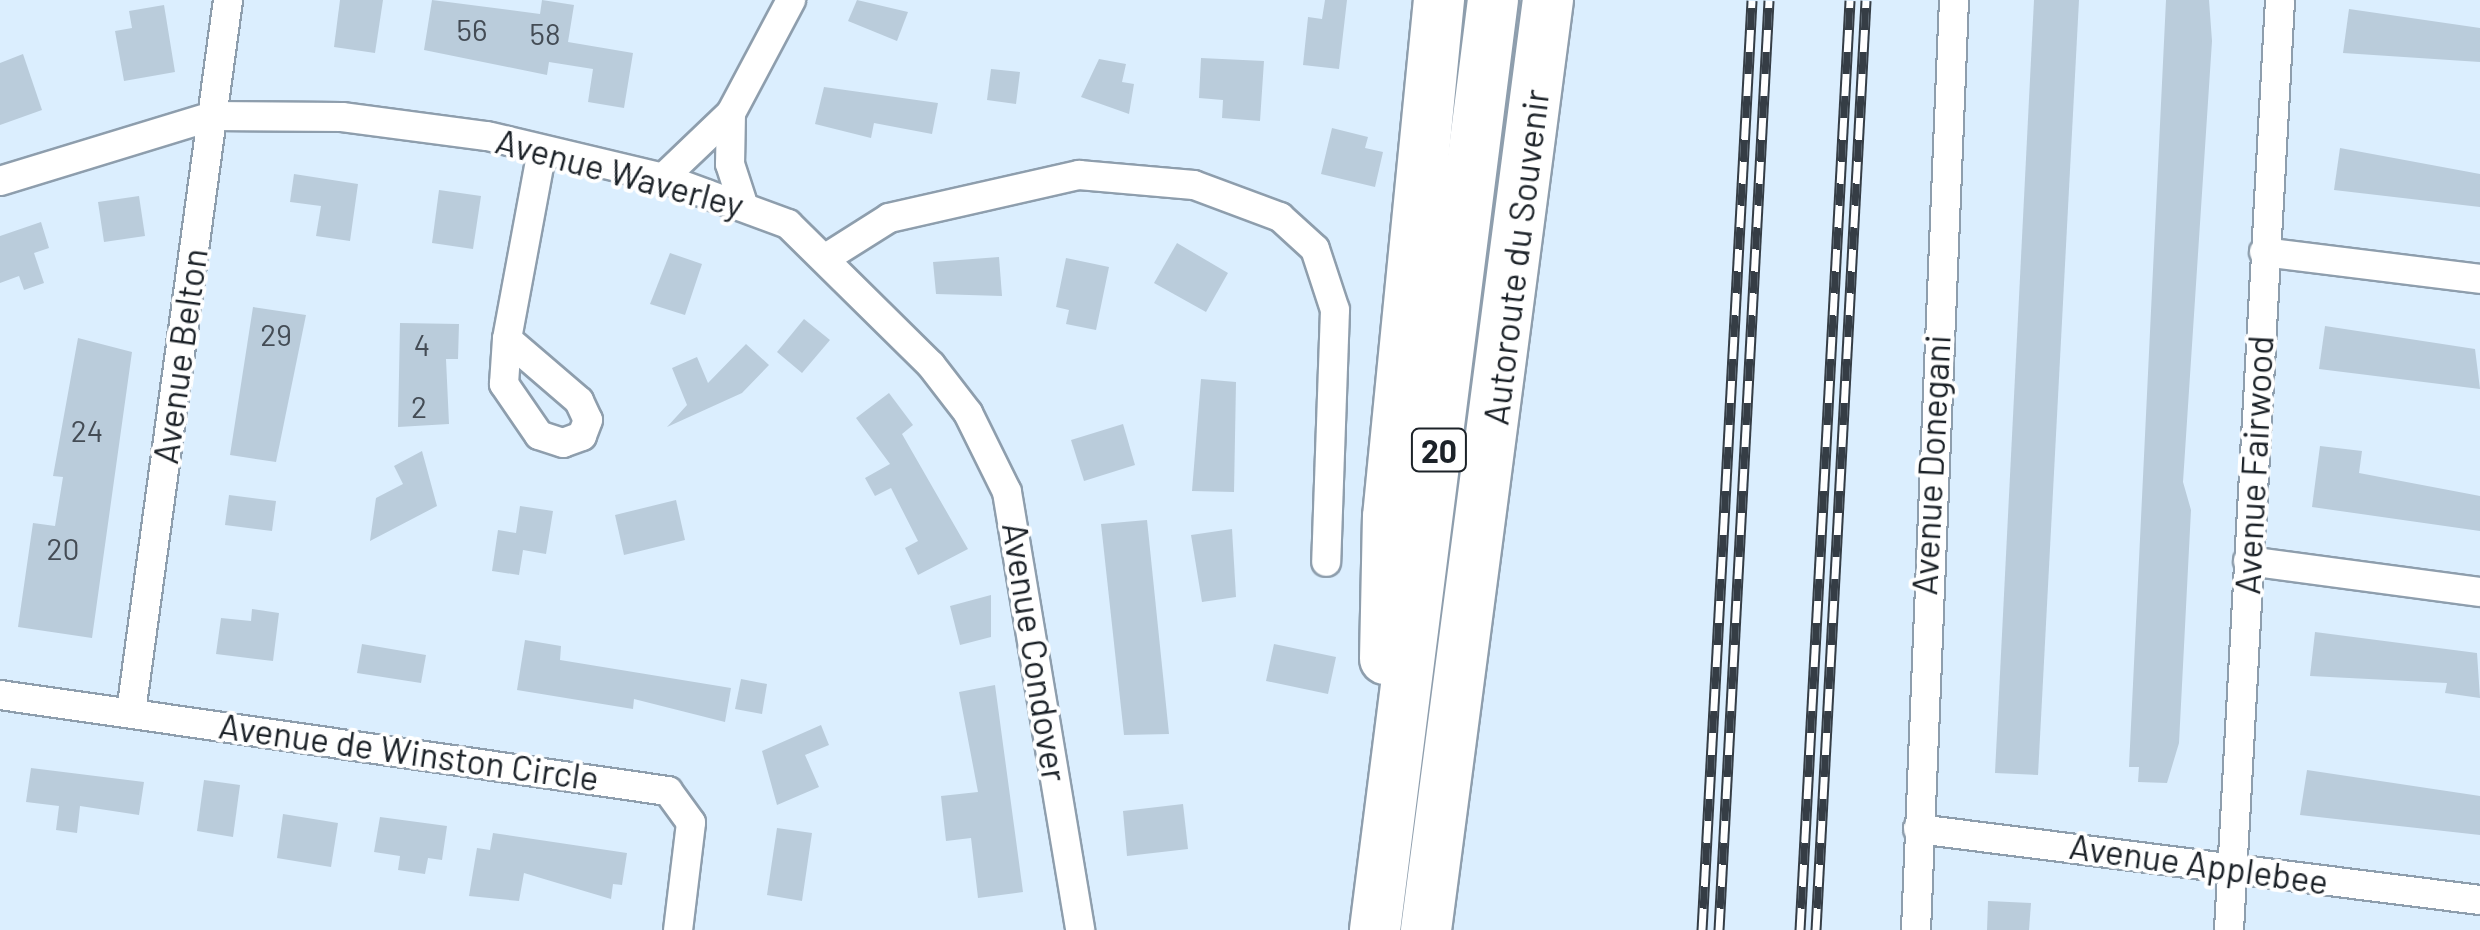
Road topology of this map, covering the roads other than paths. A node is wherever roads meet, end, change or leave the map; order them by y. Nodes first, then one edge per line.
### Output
1 (228, 0) edge
2 (791, 0) edge
3 (1439, 0) edge
4 (1493, 0) edge
5 (1548, 0) edge
6 (1580, 0) edge
7 (1954, 0) edge
8 (2280, 0) edge
9 (730, 113) junction
10 (212, 116) junction
11 (1532, 134) junction
12 (542, 150) junction
13 (663, 178) junction
14 (0, 182) edge
15 (742, 200) junction
16 (2264, 252) junction
17 (828, 256) junction
18 (2480, 278) edge
19 (507, 340) dead end
20 (1326, 562) dead end
21 (2248, 562) junction
22 (2480, 592) edge
23 (0, 696) edge
24 (131, 712) junction
25 (1918, 829) junction
26 (2231, 867) junction
27 (2480, 900) edge
28 (1378, 914) edge
29 (678, 930) edge
30 (1080, 930) edge
31 (1426, 930) edge
32 (1916, 930) edge
33 (2229, 930) edge

1 - 10 street, Avenue Belton
2 - 9 street
3 - 28 highway
4 - 28 highway, Autoroute du Souvenir / 20
5 - 11 highway, Autoroute du Souvenir / 20
6 - 11 highway
7 - 25 street, Avenue Donegani
8 - 16 street, Avenue Fairwood
9 - 13 street
9 - 15 street
10 - 12 street, Avenue Waverley
10 - 14 street, Avenue Waverley
10 - 24 street, Avenue Belton
11 - 31 highway, Autoroute du Souvenir / 20
12 - 13 street, Avenue Waverley
12 - 19 street
13 - 15 street, Avenue Waverley
15 - 17 street, Avenue Waverley
16 - 18 street
16 - 21 street, Avenue Fairwood
17 - 20 street
17 - 30 street, Avenue Condover
21 - 22 street
21 - 26 street, Avenue Fairwood
23 - 24 street, Avenue de Winston Circle
24 - 29 street, Avenue de Winston Circle
25 - 26 street, Avenue Applebee
25 - 32 street, Avenue Donegani
26 - 27 street, Avenue Applebee
26 - 33 street, Avenue Fairwood

